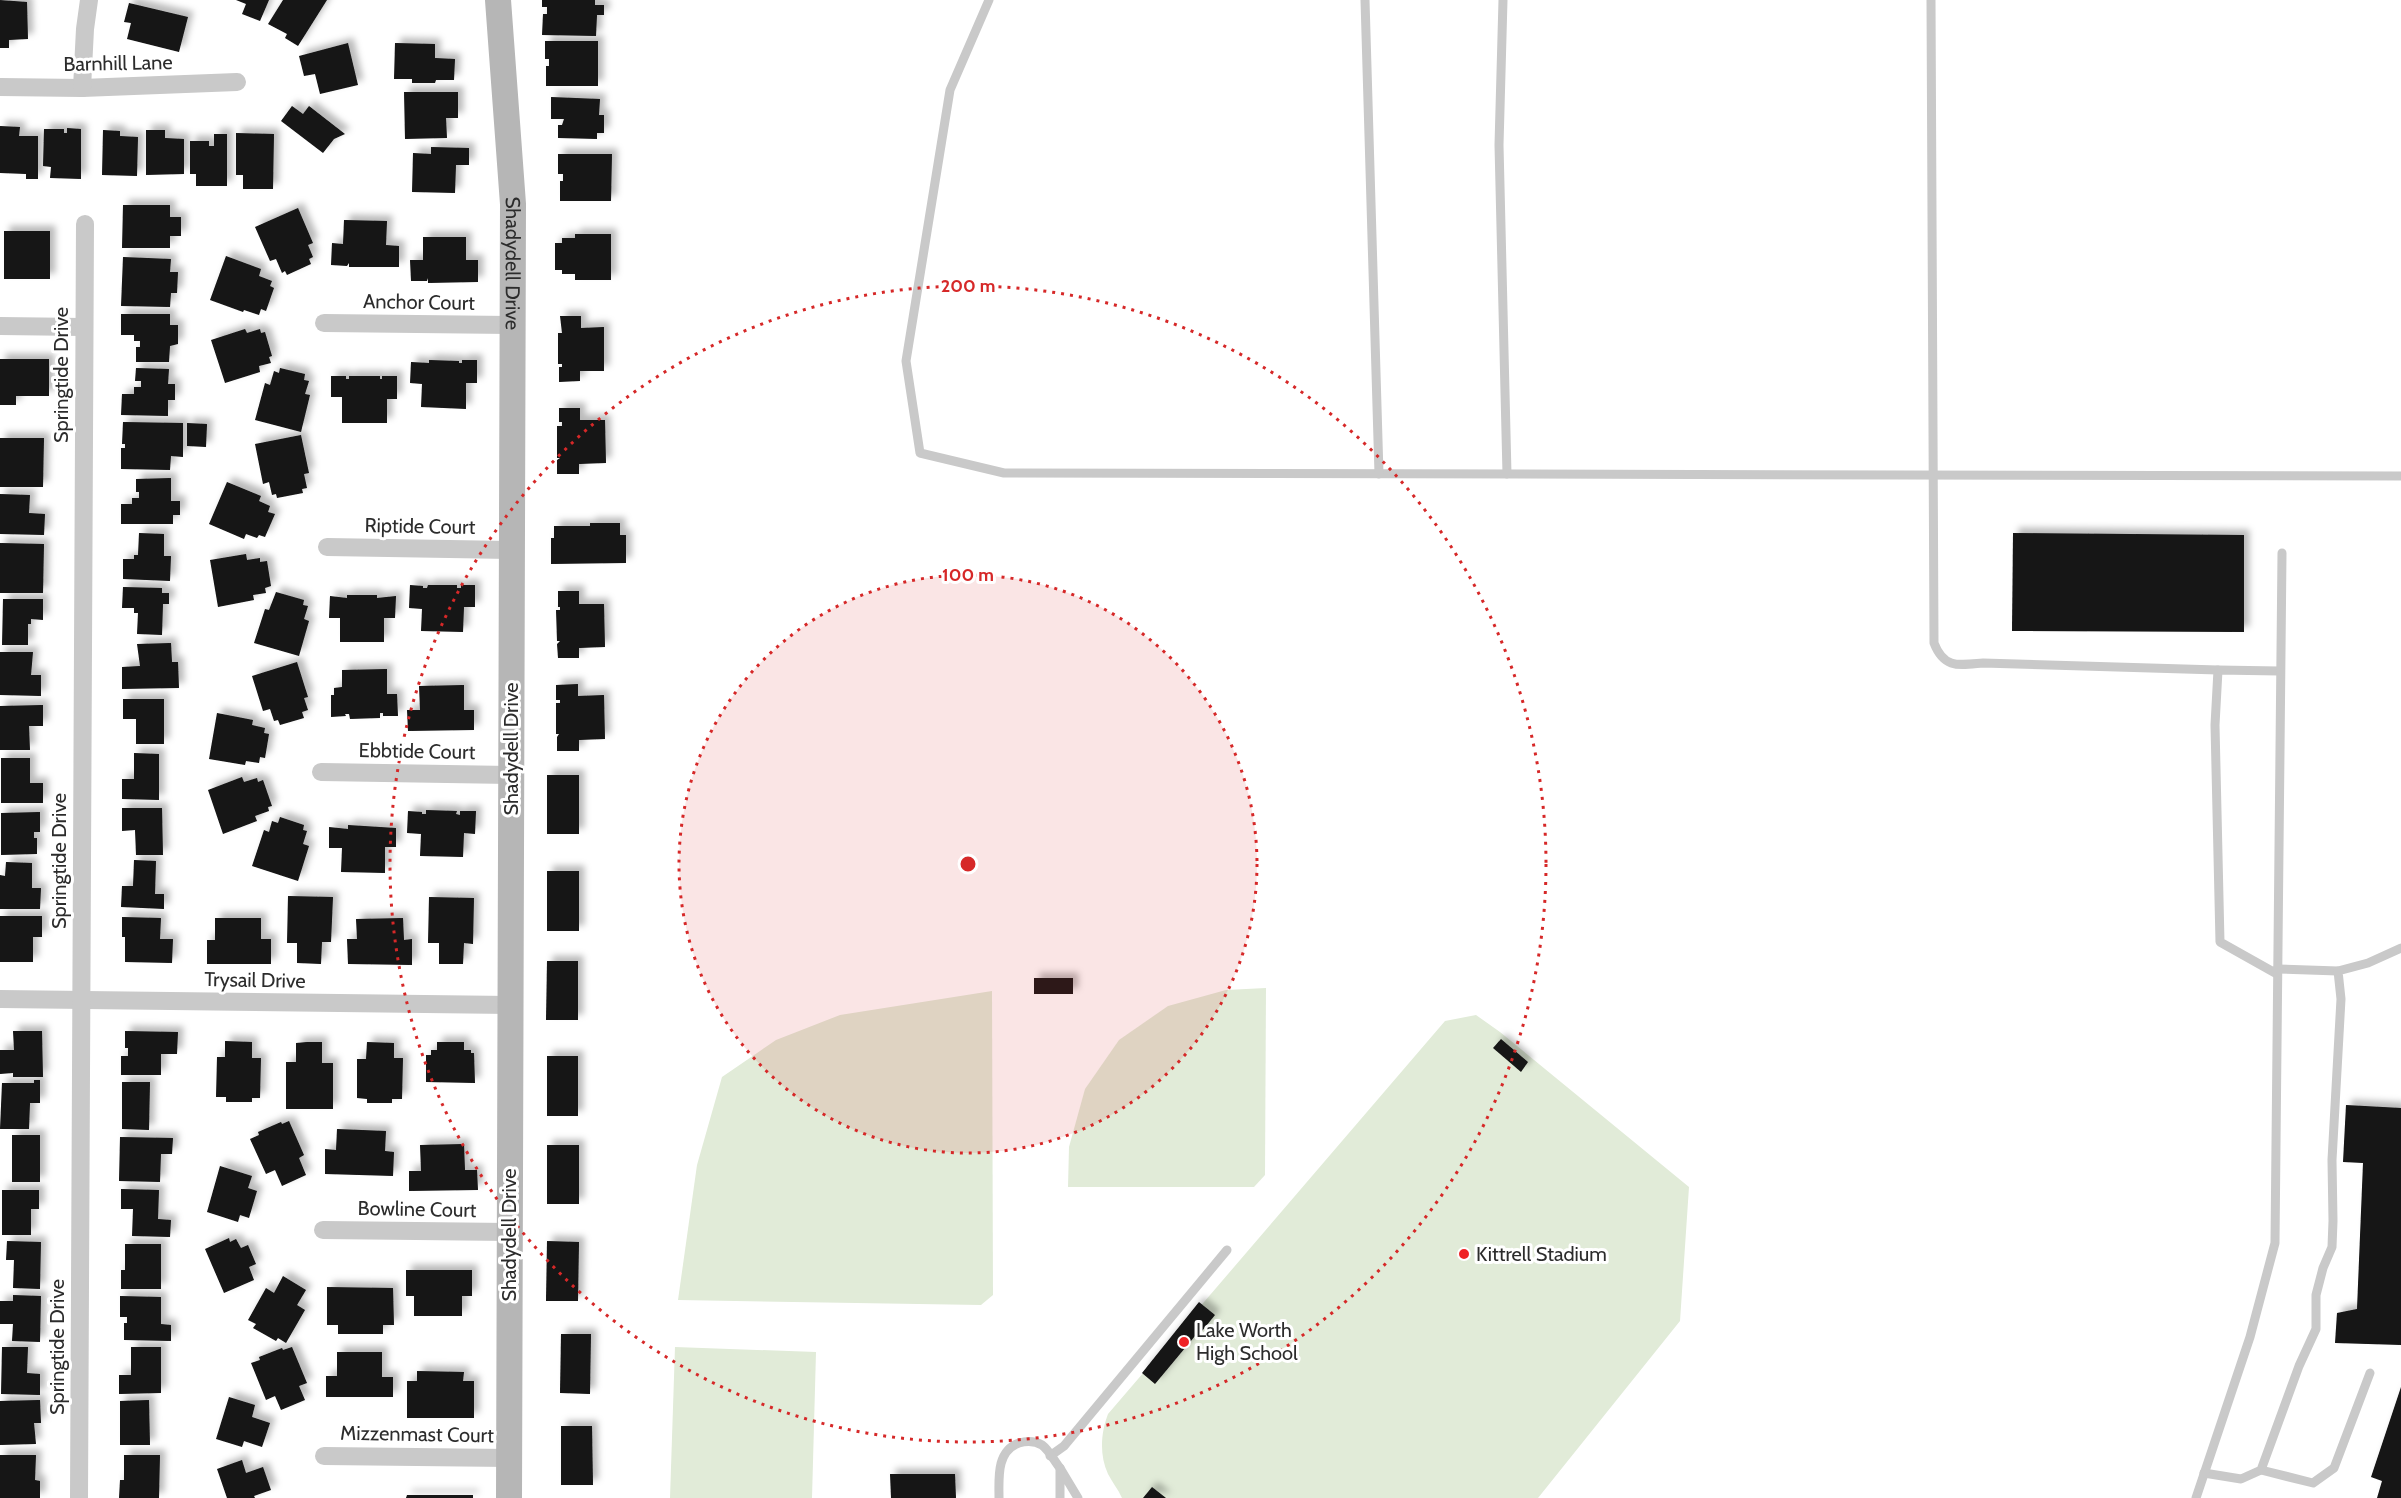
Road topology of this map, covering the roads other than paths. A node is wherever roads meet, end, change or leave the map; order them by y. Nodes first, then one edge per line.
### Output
1 (89, 0) edge
2 (498, 0) edge
3 (989, 0) edge
4 (1365, 0) edge
5 (1503, 0) edge
6 (1931, 0) edge
7 (237, 82) dead end
8 (0, 87) edge
9 (82, 88) junction
10 (85, 224) dead end
11 (324, 323) dead end
12 (513, 325) junction
13 (0, 327) edge
14 (83, 327) junction
15 (1379, 474) junction
16 (1507, 474) junction
17 (1934, 475) junction
18 (2401, 476) edge
19 (327, 547) dead end
20 (512, 550) junction
21 (2282, 553) dead end
22 (2218, 670) junction
23 (2279, 670) junction
24 (321, 772) dead end
25 (511, 776) junction
26 (2401, 948) edge
27 (2338, 971) junction
28 (2277, 972) junction
29 (0, 999) edge
30 (81, 1000) junction
31 (510, 1005) junction
32 (323, 1230) dead end
33 (509, 1232) junction
34 (1227, 1250) dead end
35 (2370, 1373) dead end
36 (324, 1456) dead end
37 (1050, 1456) junction
38 (509, 1458) junction
39 (1060, 1468) junction
40 (2261, 1470) junction
41 (2204, 1473) junction
42 (79, 1498) edge
43 (508, 1498) edge
44 (999, 1498) edge
45 (1060, 1498) edge
46 (1078, 1498) edge
47 (2196, 1498) edge

1 - 9 street
2 - 12 street, Shadydell Drive
3 - 15 lane
4 - 15 lane
5 - 16 lane
6 - 17 lane
7 - 9 street, Barnhill Lane
8 - 9 street, Barnhill Lane
10 - 14 street, Springtide Drive
11 - 12 street, Anchor Court
12 - 20 street, Shadydell Drive
13 - 14 street
14 - 30 street, Springtide Drive
15 - 16 lane
16 - 17 lane
17 - 18 lane
17 - 22 lane
19 - 20 street, Riptide Court
20 - 25 street, Shadydell Drive
21 - 23 lane
22 - 23 lane
22 - 28 lane
23 - 28 lane
24 - 25 street, Ebbtide Court
25 - 31 street, Shadydell Drive
26 - 27 lane
27 - 28 lane
27 - 40 lane
28 - 41 lane
29 - 30 street, Trysail Drive
30 - 31 street, Trysail Drive
30 - 42 street, Springtide Drive
31 - 33 street, Shadydell Drive
32 - 33 street, Bowline Court
33 - 38 street, Shadydell Drive
34 - 37 lane
35 - 40 lane
36 - 38 street, Mizzenmast Court
37 - 39 lane
37 - 44 lane
38 - 43 street, Shadydell Drive
39 - 45 lane
39 - 46 lane
40 - 41 lane
41 - 47 lane

